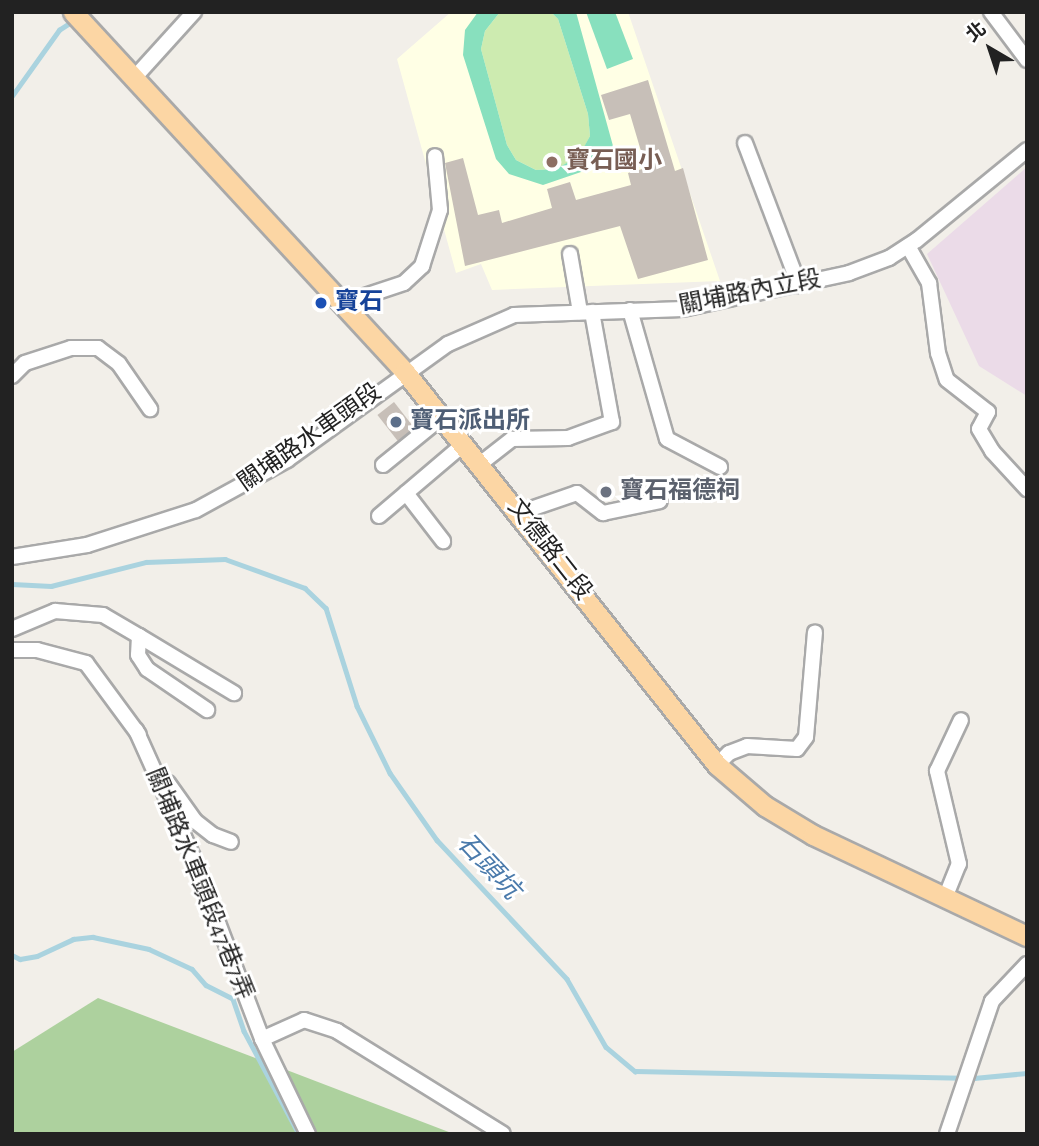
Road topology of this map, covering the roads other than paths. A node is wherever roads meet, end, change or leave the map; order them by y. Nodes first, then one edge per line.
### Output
1 (74, 12) edge
2 (194, 12) edge
3 (991, 12) edge
4 (1027, 60) edge
5 (135, 77) junction
6 (746, 143) dead end
7 (1027, 150) edge
8 (435, 156) dead end
9 (908, 246) junction
10 (570, 254) dead end
11 (799, 285) junction
12 (344, 303) junction
13 (631, 310) junction
14 (586, 312) junction
15 (405, 372) junction
16 (12, 376) edge
17 (150, 409) dead end
18 (442, 417) junction
19 (464, 444) junction
20 (480, 464) junction
21 (383, 466) dead end
22 (720, 467) dead end
23 (1027, 489) edge
24 (406, 494) junction
25 (660, 501) dead end
26 (519, 513) junction
27 (379, 516) dead end
28 (443, 541) dead end
29 (12, 556) edge
30 (12, 629) edge
31 (816, 632) dead end
32 (139, 636) junction
33 (12, 650) edge
34 (234, 693) dead end
35 (207, 710) dead end
36 (961, 720) dead end
37 (136, 730) junction
38 (717, 765) junction
39 (231, 842) dead end
40 (944, 898) junction
41 (1027, 936) edge
42 (1027, 964) edge
43 (262, 1039) junction
44 (308, 1134) edge
45 (503, 1134) edge
46 (947, 1134) edge

1 - 5 main road, 文德路二段
2 - 5 street
3 - 4 street
5 - 12 main road, 文德路二段
6 - 11 street
7 - 9 street, 關埔路內立段
8 - 12 street
9 - 11 street, 關埔路內立段
9 - 23 street
10 - 14 street
11 - 13 street, 關埔路內立段
12 - 15 main road, 文德路二段
13 - 14 street, 關埔路內立段
13 - 22 street
14 - 15 street, 關埔路內立段
14 - 20 street
15 - 18 main road, 文德路二段
15 - 29 street, 關埔路水車頭段
16 - 17 street
18 - 19 main road, 文德路二段
18 - 21 street
19 - 20 main road, 文德路二段
19 - 24 street
20 - 26 main road, 文德路二段
24 - 27 street
24 - 28 street
25 - 26 street
26 - 38 main road, 文德路二段
30 - 32 street
31 - 38 street
32 - 34 street
32 - 35 street
33 - 37 street
36 - 40 street
37 - 39 street
37 - 43 street, 關埔路水車頭段47巷7弄
38 - 40 main road, 文德路二段
40 - 41 main road, 文德路二段
42 - 46 street
43 - 44 street, 關埔路水車頭段47巷7弄
43 - 45 street

